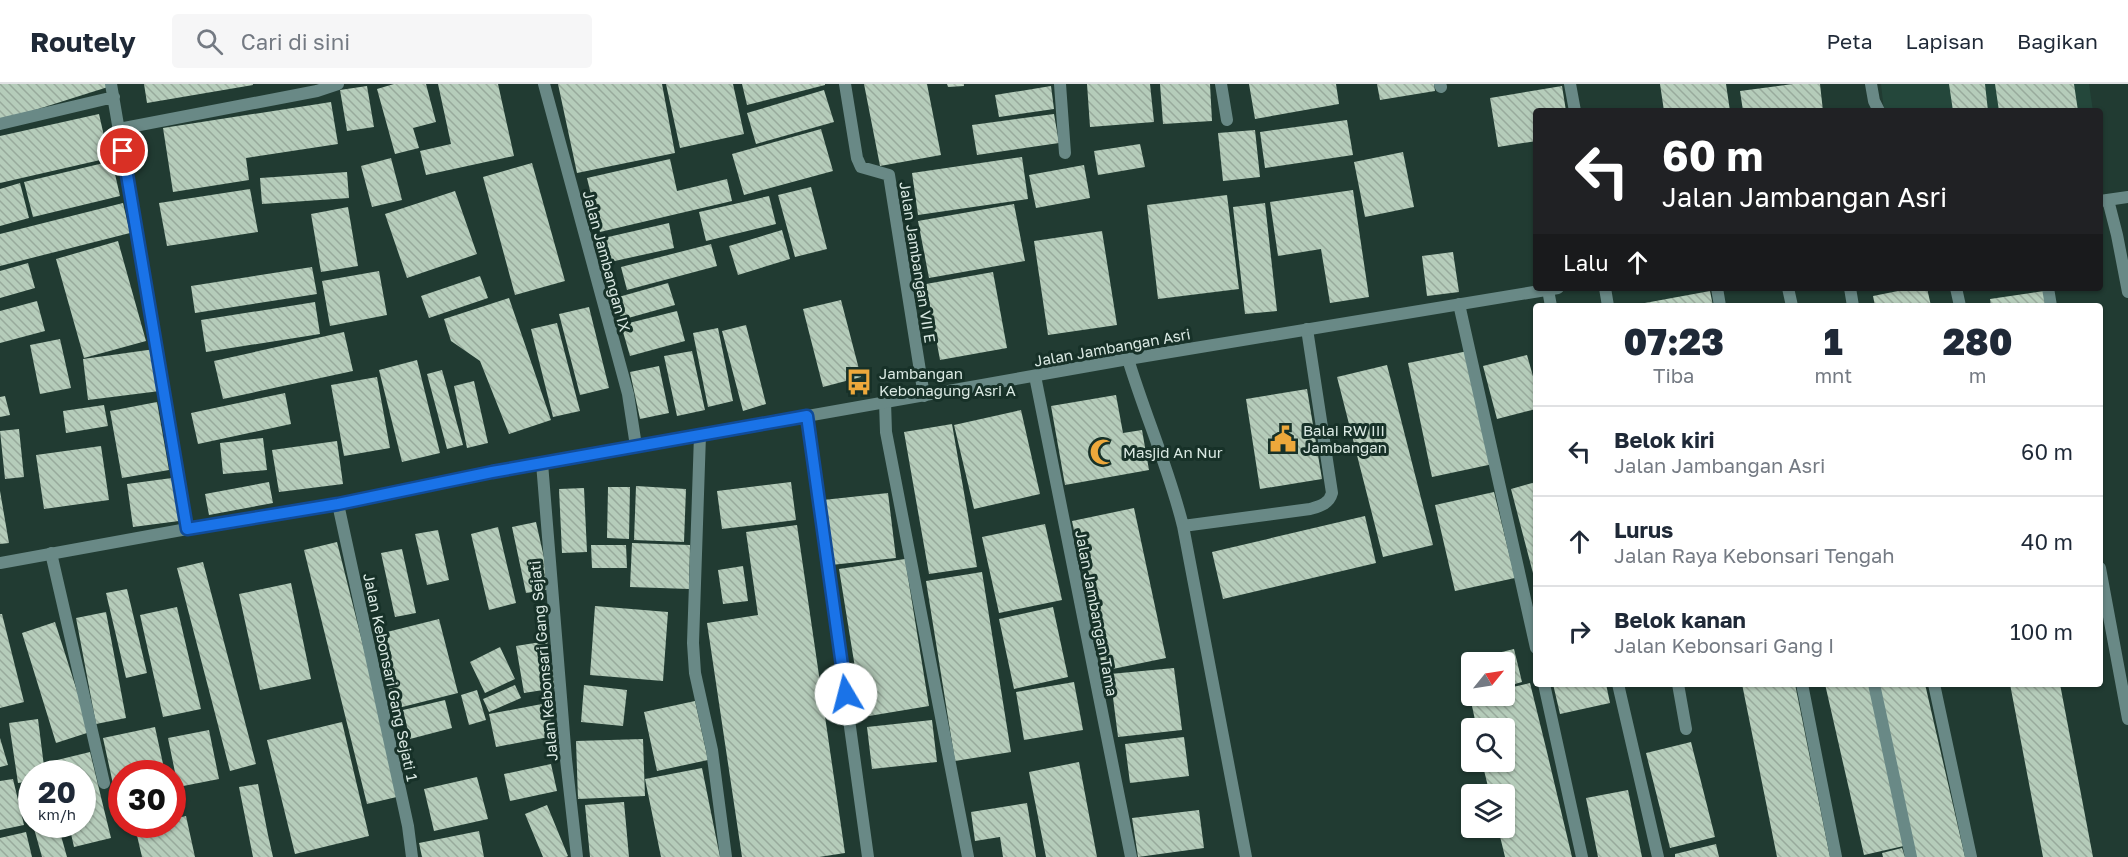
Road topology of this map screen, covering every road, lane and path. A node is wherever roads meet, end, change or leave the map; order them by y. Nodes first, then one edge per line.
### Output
1 (111, 84) edge
2 (338, 84) edge
3 (544, 84) edge
4 (845, 84) edge
5 (1060, 84) edge
6 (1221, 84) edge
7 (1570, 84) edge
8 (1871, 84) edge
9 (114, 97) junction
10 (1574, 108) edge
11 (1878, 108) edge
12 (1227, 120) dead end
13 (0, 124) edge
14 (120, 129) junction
15 (1065, 153) dead end
16 (2128, 197) edge
17 (2104, 200) edge
18 (1540, 291) edge
19 (2128, 292) edge
20 (1459, 304) junction
21 (1307, 329) junction
22 (1128, 359) junction
23 (1035, 376) junction
24 (924, 396) junction
25 (885, 402) junction
26 (807, 416) junction
27 (700, 435) junction
28 (636, 446) junction
29 (542, 463) junction
30 (338, 504) junction
31 (1183, 526) junction
32 (187, 529) junction
33 (51, 554) junction
34 (0, 563) edge
35 (2103, 584) edge
36 (1533, 635) edge
37 (1545, 687) edge
38 (1619, 687) edge
39 (1679, 687) edge
40 (1803, 687) edge
41 (1875, 687) edge
42 (1935, 687) edge
43 (2128, 719) edge
44 (1686, 729) dead end
45 (104, 783) dead end
46 (412, 857) edge
47 (577, 857) edge
48 (726, 857) edge
49 (868, 857) edge
50 (968, 857) edge
51 (1131, 857) edge
52 (1246, 857) edge
53 (1582, 857) edge
54 (1658, 857) edge
55 (1836, 857) edge
56 (1911, 857) edge
57 (1971, 857) edge

1 - 9 street
2 - 14 street
3 - 28 street, Jalan Jambangan IX
4 - 24 street, Jalan Jambangan VII E
5 - 15 street
6 - 12 street
7 - 10 street
8 - 11 street
9 - 13 street
9 - 14 street
14 - 32 street
16 - 17 street
17 - 19 street
18 - 20 street, Jalan Jambangan Asri
20 - 21 street, Jalan Jambangan Asri
20 - 36 street
21 - 22 street, Jalan Jambangan Asri
21 - 31 street
22 - 23 street, Jalan Jambangan Asri
22 - 31 street
23 - 24 street, Jalan Jambangan Asri
23 - 51 street, Jalan Jambangan Tama
24 - 25 street, Jalan Jambangan Asri
25 - 26 street, Jalan Jambangan Asri
25 - 50 street
26 - 27 street, Jalan Jambangan Asri
26 - 49 street
27 - 28 street, Jalan Jambangan Asri
27 - 48 street
28 - 29 street, Jalan Jambangan Asri
29 - 30 street, Jalan Jambangan Asri
29 - 47 street, Jalan Kebonsari Gang Sejati
30 - 32 street, Jalan Jambangan Asri
30 - 46 street, Jalan Kebonsari Gang Sejati 1
31 - 52 street
32 - 33 street, Jalan Jambangan Asri
33 - 34 street, Jalan Jambangan Asri
33 - 45 street
35 - 43 street
37 - 53 street
38 - 54 street
39 - 44 street
40 - 55 street
41 - 56 street
42 - 57 street

